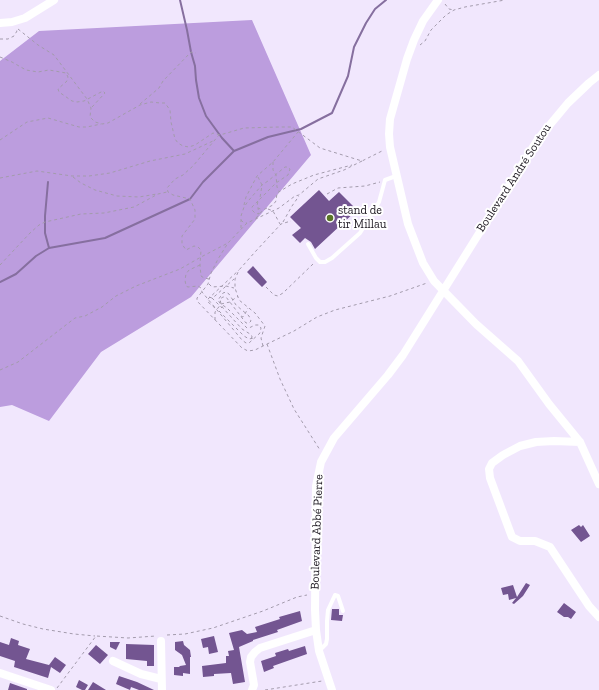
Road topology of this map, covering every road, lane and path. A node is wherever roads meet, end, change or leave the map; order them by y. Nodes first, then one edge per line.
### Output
1 (54, 0) edge
2 (438, 0) edge
3 (442, 0) edge
4 (505, 0) edge
5 (454, 10) junction
6 (0, 23) edge
7 (0, 39) edge
8 (418, 47) dead end
9 (196, 54) dead end
10 (0, 57) edge
11 (599, 76) edge
12 (88, 99) junction
13 (140, 105) junction
14 (91, 108) junction
15 (102, 124) junction
16 (298, 131) junction
17 (220, 134) junction
18 (0, 140) edge
19 (213, 141) junction
20 (390, 147) junction
21 (362, 161) junction
22 (273, 162) junction
23 (352, 165) junction
24 (276, 175) junction
25 (72, 176) junction
26 (257, 176) junction
27 (396, 176) junction
28 (0, 178) edge
29 (385, 180) junction
30 (276, 183) junction
31 (262, 185) junction
32 (168, 192) junction
33 (279, 192) junction
34 (158, 194) junction
35 (327, 194) dead end
36 (299, 195) junction
37 (260, 199) junction
38 (258, 200) junction
39 (273, 205) junction
40 (244, 207) junction
41 (258, 208) junction
42 (267, 208) junction
43 (264, 210) junction
44 (273, 211) junction
45 (260, 214) junction
46 (255, 219) junction
47 (241, 220) junction
48 (290, 221) dead end
49 (247, 224) junction
50 (282, 224) junction
51 (241, 229) junction
52 (228, 243) junction
53 (308, 244) dead end
54 (201, 257) junction
55 (320, 262) junction
56 (0, 264) edge
57 (200, 265) junction
58 (239, 270) junction
59 (235, 278) junction
60 (210, 279) junction
61 (434, 281) junction
62 (208, 284) junction
63 (226, 286) junction
64 (220, 287) junction
65 (266, 287) dead end
66 (235, 288) junction
67 (442, 290) junction
68 (202, 292) junction
69 (223, 293) junction
70 (215, 296) junction
71 (238, 296) junction
72 (209, 297) junction
73 (212, 298) junction
74 (208, 299) junction
75 (233, 300) junction
76 (230, 302) junction
77 (220, 305) junction
78 (248, 308) junction
79 (217, 310) junction
80 (245, 313) junction
81 (240, 316) junction
82 (215, 321) junction
83 (252, 338) junction
84 (255, 338) junction
85 (251, 341) junction
86 (267, 344) junction
87 (263, 346) junction
88 (0, 370) edge
89 (580, 442) junction
90 (324, 455) junction
91 (599, 484) edge
92 (315, 595) junction
93 (343, 611) dead end
94 (0, 616) edge
95 (599, 617) edge
96 (316, 630) junction
97 (96, 636) junction
98 (162, 638) junction
99 (320, 651) junction
100 (113, 661) dead end
101 (0, 673) edge
102 (161, 679) junction
103 (328, 680) junction
104 (273, 689) edge
105 (51, 690) edge
106 (56, 690) edge
107 (162, 690) edge
108 (252, 690) edge
109 (265, 690) edge
110 (332, 690) edge

1 - 6 street
2 - 20 street
3 - 5 path
4 - 5 path
5 - 8 path
7 - 12 path
9 - 13 path
10 - 12 path
11 - 67 street, Boulevard André Soutou
12 - 14 path
12 - 14 path
13 - 15 path
13 - 17 path
14 - 15 path
15 - 18 path
16 - 17 path
16 - 21 path
16 - 22 path
17 - 19 path
19 - 25 path
19 - 32 path
20 - 21 path
20 - 27 street
21 - 23 path
22 - 24 path
22 - 26 path
23 - 33 path
23 - 36 path
24 - 30 path
24 - 30 path
24 - 31 path
25 - 28 path
25 - 34 path
26 - 31 path
26 - 40 path
27 - 29 lane
27 - 61 street
29 - 35 path
29 - 55 lane
30 - 33 path
30 - 37 path
31 - 37 path
31 - 40 path
32 - 34 path
32 - 54 path
33 - 39 path
34 - 56 path
36 - 44 path
36 - 50 path
37 - 38 path
38 - 41 path
38 - 45 path
39 - 42 path
39 - 44 path
40 - 47 path
41 - 43 path
41 - 45 path
42 - 43 path
42 - 44 path
43 - 45 path
44 - 46 path
44 - 50 path
45 - 46 path
46 - 49 path
47 - 49 path
47 - 51 path
48 - 50 path
49 - 51 path
50 - 58 path
51 - 52 path
52 - 54 path
52 - 60 path
53 - 55 lane
54 - 57 path
54 - 88 path
55 - 65 path
57 - 60 path
57 - 68 path
58 - 59 path
58 - 64 path
59 - 63 path
59 - 66 path
60 - 62 path
61 - 67 street
61 - 86 path
62 - 64 path
62 - 68 path
63 - 64 path
63 - 66 path
63 - 70 path
64 - 72 path
66 - 71 path
67 - 89 street
67 - 90 street, Boulevard Abbé Pierre
68 - 74 path
68 - 82 path
69 - 70 path
69 - 75 path
69 - 77 path
70 - 73 path
71 - 75 path
71 - 78 path
72 - 73 path
72 - 74 path
73 - 77 path
74 - 79 path
75 - 76 path
75 - 80 path
76 - 77 path
76 - 77 path
76 - 81 path
77 - 79 path
77 - 83 path
77 - 84 path
78 - 80 path
78 - 87 path
79 - 82 path
79 - 83 path
79 - 85 path
80 - 81 path
80 - 81 path
82 - 87 path
83 - 84 path
83 - 85 path
84 - 85 path
86 - 87 path
86 - 90 path
89 - 91 street
89 - 95 street
90 - 92 street, Boulevard Abbé Pierre
92 - 96 street, Boulevard Abbé Pierre
92 - 98 path
93 - 99 lane
94 - 97 path
96 - 99 street, Boulevard Abbé Pierre
96 - 108 street
97 - 98 path
97 - 106 path
98 - 102 street
99 - 103 street, Boulevard Abbé Pierre
100 - 102 street
101 - 105 street
102 - 107 street
103 - 104 path
103 - 110 street, Boulevard Abbé Pierre
104 - 109 path

